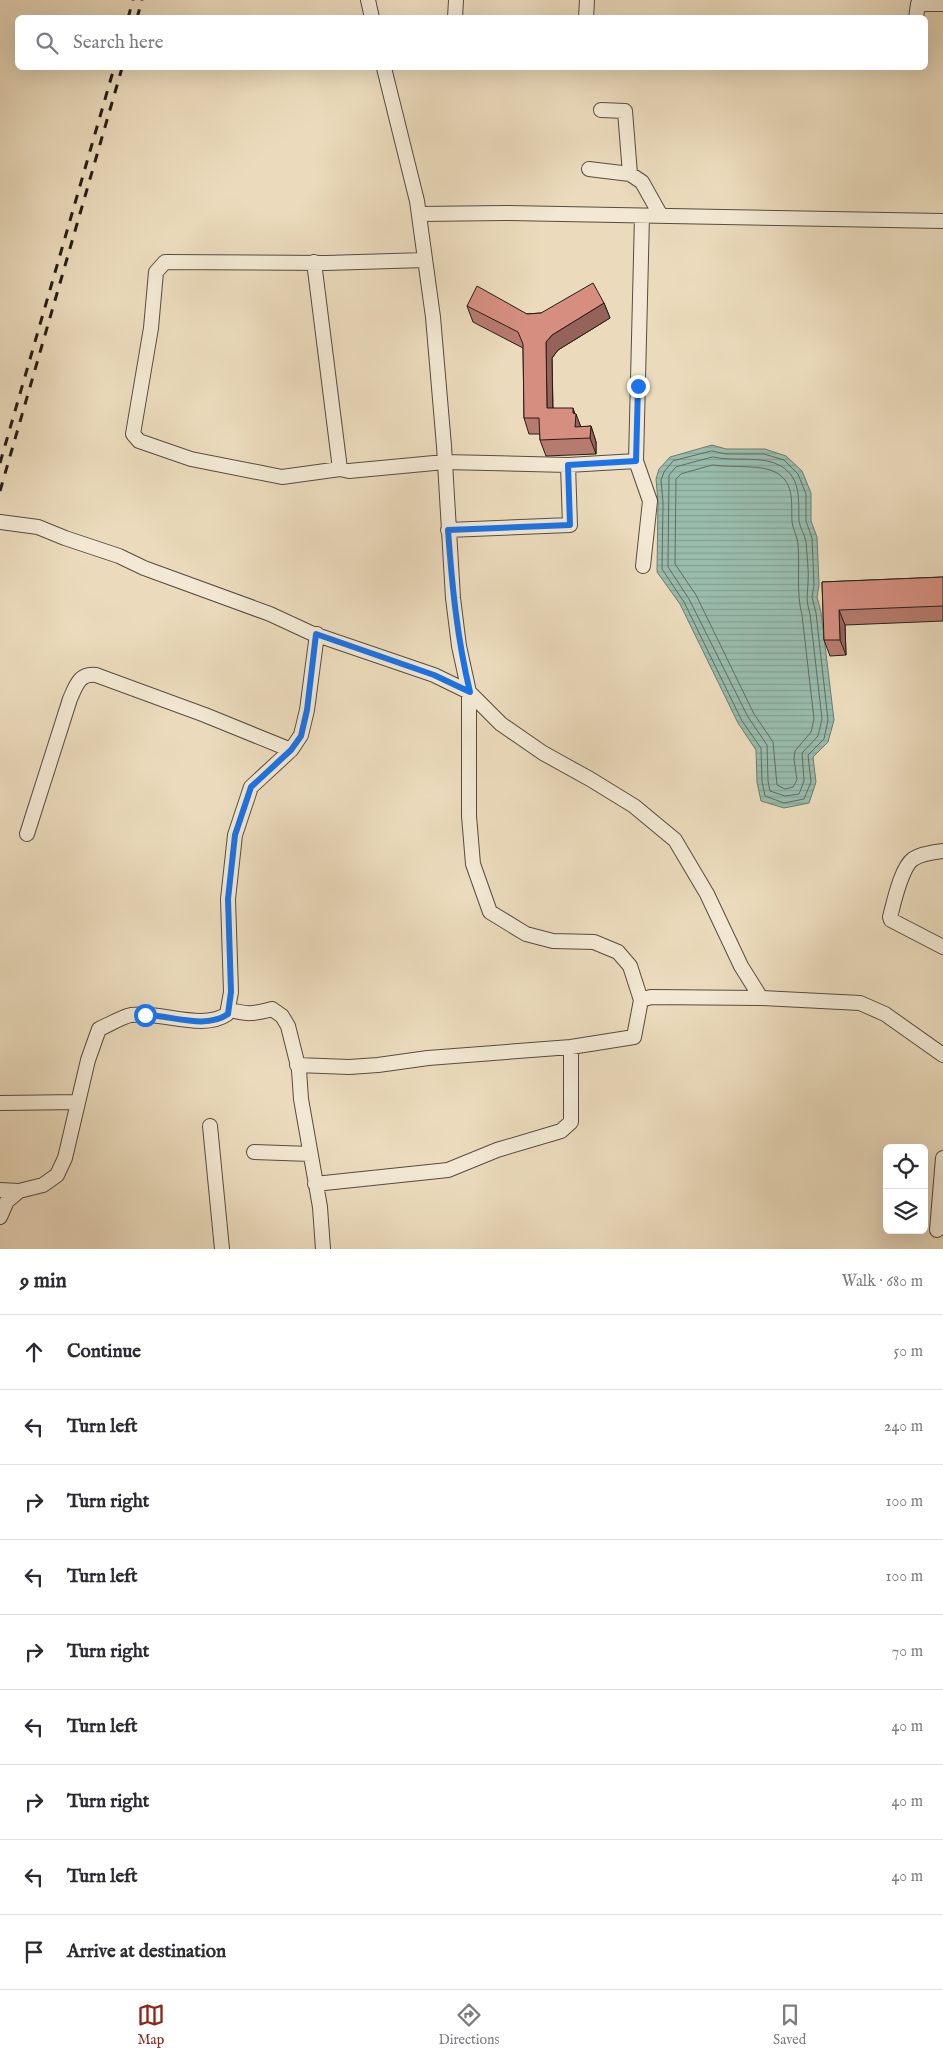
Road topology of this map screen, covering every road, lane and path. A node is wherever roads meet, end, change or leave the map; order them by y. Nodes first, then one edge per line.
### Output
1 (368, 0) edge
2 (456, 0) edge
3 (587, 0) edge
4 (943, 4) edge
5 (371, 15) edge
6 (455, 15) edge
7 (586, 15) edge
8 (916, 15) edge
9 (384, 70) edge
10 (601, 110) dead end
11 (589, 169) dead end
12 (630, 174) junction
13 (419, 214) junction
14 (642, 216) junction
15 (661, 216) junction
16 (943, 221) edge
17 (425, 260) junction
18 (314, 262) junction
19 (636, 461) junction
20 (445, 462) junction
21 (568, 465) junction
22 (340, 470) junction
23 (0, 522) edge
24 (448, 530) junction
25 (643, 566) dead end
26 (316, 634) junction
27 (470, 692) junction
28 (291, 750) junction
29 (27, 834) dead end
30 (943, 851) edge
31 (943, 947) edge
32 (761, 998) junction
33 (641, 1000) junction
34 (228, 1009) junction
35 (571, 1047) junction
36 (943, 1055) edge
37 (297, 1065) junction
38 (78, 1102) junction
39 (0, 1103) edge
40 (210, 1126) dead end
41 (254, 1152) dead end
42 (310, 1154) junction
43 (943, 1158) edge
44 (315, 1184) junction
45 (0, 1190) edge
46 (19, 1191) junction
47 (0, 1217) edge
48 (937, 1230) dead end
49 (222, 1249) edge
50 (323, 1249) edge

1 - 5 street
2 - 6 street
3 - 7 street
4 - 8 street
9 - 13 street
10 - 12 street
11 - 12 street
12 - 15 street
13 - 14 street
13 - 17 street
14 - 15 street
14 - 19 street
15 - 16 street
17 - 18 street
17 - 20 street
18 - 22 street
18 - 22 street
19 - 21 street
19 - 25 street
20 - 21 street
20 - 22 street
20 - 24 street
21 - 24 street
23 - 26 street
24 - 27 street
26 - 27 street
26 - 28 street
27 - 32 street
27 - 33 street
28 - 29 street
28 - 34 street
30 - 31 street
32 - 33 street
32 - 36 street
33 - 35 street
34 - 37 street
34 - 38 street
35 - 37 street
35 - 44 street
37 - 42 street
38 - 39 street
38 - 46 street
40 - 49 street
41 - 42 street
42 - 44 street
43 - 48 street
44 - 50 street
45 - 46 street
46 - 47 street

